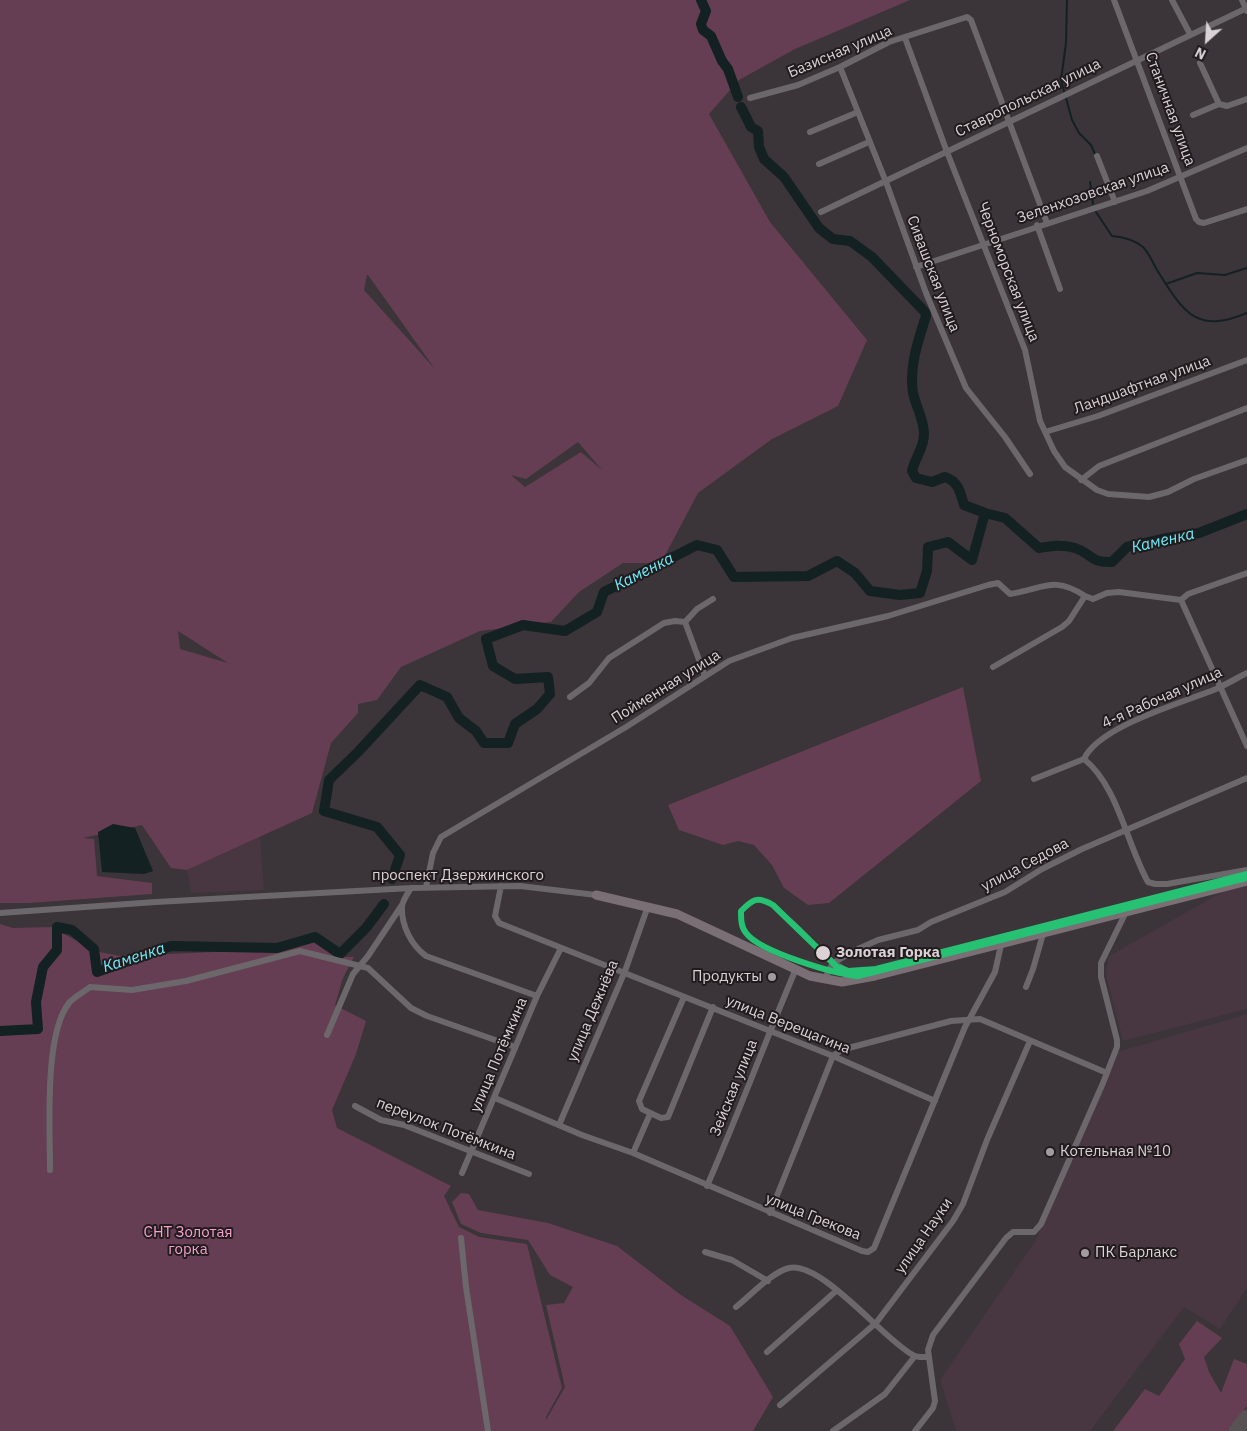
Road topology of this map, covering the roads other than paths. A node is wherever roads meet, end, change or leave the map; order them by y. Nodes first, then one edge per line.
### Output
1 (1114, 0) edge
2 (1172, 0) edge
3 (1242, 0) edge
4 (1247, 10) edge
5 (1190, 34) junction
6 (905, 38) junction
7 (1138, 59) junction
8 (1200, 63) dead end
9 (840, 68) junction
10 (750, 98) dead end
11 (1247, 99) edge
12 (1219, 104) junction
13 (858, 112) junction
14 (1193, 115) dead end
15 (1008, 121) junction
16 (810, 132) dead end
17 (869, 142) junction
18 (1247, 148) edge
19 (947, 152) junction
20 (1097, 156) dead end
21 (818, 164) dead end
22 (1181, 176) junction
23 (886, 182) junction
24 (1115, 202) junction
25 (1247, 209) edge
26 (821, 212) dead end
27 (1047, 223) junction
28 (1037, 225) junction
29 (983, 243) junction
30 (916, 267) junction
31 (1060, 289) dead end
32 (1247, 360) edge
33 (1247, 408) edge
34 (1044, 432) junction
35 (1247, 460) edge
36 (1030, 474) dead end
37 (1081, 480) junction
38 (1247, 573) edge
39 (1085, 596) junction
40 (713, 599) dead end
41 (1181, 600) junction
42 (685, 622) junction
43 (993, 667) dead end
44 (1247, 673) edge
45 (705, 676) junction
46 (1219, 688) junction
47 (570, 697) dead end
48 (1247, 746) edge
49 (1084, 759) junction
50 (1247, 778) edge
51 (1034, 779) dead end
52 (1127, 830) junction
53 (1247, 870) edge
54 (1247, 881) edge
55 (501, 886) junction
56 (426, 887) junction
57 (411, 888) junction
58 (596, 895) joint
59 (402, 905) junction
60 (648, 906) junction
61 (1126, 912) junction
62 (0, 913) edge
63 (1043, 934) junction
64 (1001, 945) junction
65 (561, 948) junction
66 (361, 965) junction
67 (625, 971) junction
68 (795, 971) junction
69 (824, 980) junction
70 (1026, 987) dead end
71 (537, 996) junction
72 (684, 997) junction
73 (713, 1007) junction
74 (968, 1021) junction
75 (770, 1030) junction
76 (327, 1035) dead end
77 (1030, 1041) junction
78 (515, 1047) junction
79 (833, 1056) junction
80 (1107, 1073) junction
81 (495, 1098) junction
82 (935, 1101) junction
83 (355, 1106) dead end
84 (650, 1114) junction
85 (559, 1125) junction
86 (473, 1151) junction
87 (633, 1153) junction
88 (50, 1170) dead end
89 (462, 1173) dead end
90 (529, 1174) dead end
91 (707, 1186) junction
92 (770, 1213) junction
93 (461, 1238) dead end
94 (704, 1252) dead end
95 (768, 1281) junction
96 (836, 1291) junction
97 (736, 1307) dead end
98 (876, 1323) junction
99 (767, 1352) dead end
100 (915, 1356) junction
101 (928, 1357) junction
102 (780, 1405) dead end
103 (488, 1431) edge
104 (833, 1431) edge
105 (915, 1431) edge

1 - 7 street, Станичная улица
2 - 5 street
3 - 4 street
4 - 5 street, Ставропольская улица
5 - 7 street, Ставропольская улица
6 - 9 street, Базисная улица
6 - 15 street, Базисная улица
6 - 19 street, Черноморская улица
7 - 15 street, Ставропольская улица
7 - 22 street, Станичная улица
8 - 12 street
9 - 10 street, Базисная улица
9 - 13 street, Сивашская улица
11 - 12 street
12 - 14 street
13 - 16 street
13 - 17 street, Сивашская улица
15 - 19 street, Ставропольская улица
15 - 27 street
17 - 21 street
17 - 23 street, Сивашская улица
18 - 22 street, Зеленхозовская улица
19 - 23 street, Ставропольская улица
19 - 29 street, Черноморская улица
20 - 24 street
22 - 24 street, Зеленхозовская улица
22 - 25 street, Станичная улица
23 - 26 street, Ставропольская улица
23 - 30 street, Сивашская улица
24 - 27 street, Зеленхозовская улица
27 - 28 street, Зеленхозовская улица
28 - 29 street, Зеленхозовская улица
28 - 31 street
29 - 30 street, Зеленхозовская улица
29 - 34 street, Черноморская улица
30 - 36 street, Сивашская улица
32 - 34 street, Ландшафтная улица
33 - 37 street
34 - 37 street, Черноморская улица
35 - 37 street, Черноморская улица
38 - 41 street
39 - 41 street
39 - 43 street
39 - 45 street, Пойменная улица
40 - 42 street
41 - 46 street
42 - 45 street
42 - 47 street
44 - 46 street, 4-я Рабочая улица
45 - 56 street, Пойменная улица
46 - 48 street
46 - 49 street, 4-я Рабочая улица
49 - 51 street
49 - 52 street
50 - 52 street, улица Седова
52 - 53 street
52 - 69 street, улица Седова
54 - 61 main road, проспект Дзержинского
55 - 56 street, проспект Дзержинского
55 - 58 street, проспект Дзержинского
55 - 65 street, улица Верещагина
56 - 57 street, проспект Дзержинского
57 - 59 street
57 - 62 street, проспект Дзержинского
58 - 60 main road, проспект Дзержинского
59 - 66 street
59 - 71 street
60 - 67 street, улица Дежнёва
60 - 68 main road, проспект Дзержинского
61 - 63 main road, проспект Дзержинского
61 - 80 street
63 - 64 main road, проспект Дзержинского
63 - 70 street
64 - 69 main road, проспект Дзержинского
64 - 74 street, улица Грекова
65 - 67 street, улица Верещагина
65 - 71 street, улица Потёмкина
66 - 76 street
66 - 78 street
66 - 88 street
67 - 72 street, улица Верещагина
67 - 85 street, улица Дежнёва
68 - 69 main road, проспект Дзержинского
68 - 75 street, Зейская улица
71 - 78 street, улица Потёмкина
72 - 73 street, улица Верещагина
72 - 84 street
73 - 75 street, улица Верещагина
73 - 84 street
74 - 77 street
74 - 79 street
74 - 82 street, улица Грекова
75 - 79 street, улица Верещагина
75 - 91 street, Зейская улица
77 - 80 street
77 - 98 street, улица Науки
78 - 81 street, улица Потёмкина
79 - 82 street, улица Верещагина
79 - 92 street
80 - 101 street
81 - 85 street, улица Грекова
81 - 86 street, улица Потёмкина
82 - 92 street, улица Грекова
83 - 86 street, переулок Потёмкина
84 - 87 street
85 - 87 street, улица Грекова
86 - 89 street, улица Потёмкина
86 - 90 street, переулок Потёмкина
87 - 91 street, улица Грекова
91 - 92 street, улица Грекова
93 - 103 street
94 - 95 street
95 - 96 street
95 - 97 street
96 - 98 street
96 - 99 street
98 - 100 street
98 - 102 street, улица Науки
100 - 101 street
100 - 104 street
101 - 105 street

